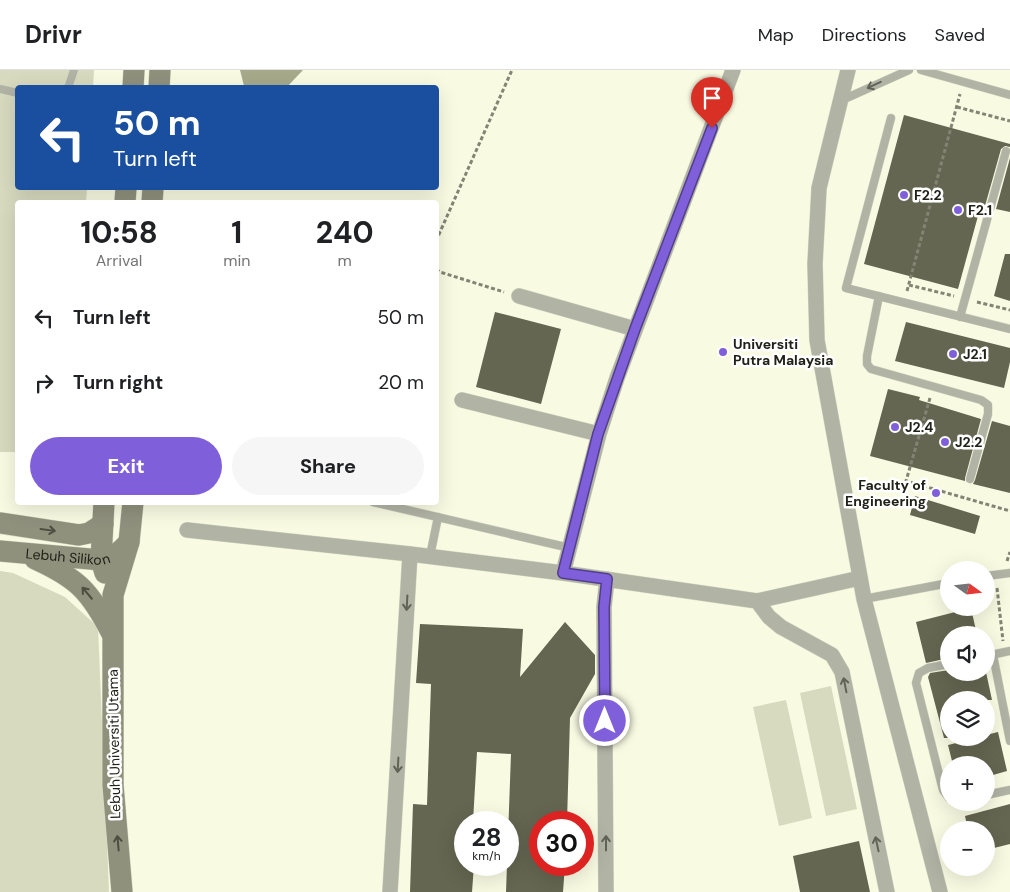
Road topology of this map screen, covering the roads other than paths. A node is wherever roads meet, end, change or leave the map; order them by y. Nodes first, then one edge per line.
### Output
1 (74, 70) edge
2 (134, 70) edge
3 (160, 70) edge
4 (848, 70) edge
5 (909, 70) edge
6 (921, 70) edge
7 (730, 71) edge
8 (69, 85) edge
9 (133, 85) edge
10 (159, 85) edge
11 (0, 89) edge
12 (15, 92) edge
13 (1010, 95) edge
14 (840, 101) junction
15 (891, 118) dead end
16 (1006, 151) dead end
17 (519, 296) road end
18 (879, 296) junction
19 (960, 316) junction
20 (635, 329) junction
21 (1010, 329) edge
22 (462, 400) dead end
23 (598, 434) junction
24 (970, 479) dead end
25 (104, 505) edge
26 (133, 505) edge
27 (386, 505) edge
28 (438, 517) junction
29 (0, 523) edge
30 (103, 524) junction
31 (187, 530) dead end
32 (129, 542) junction
33 (570, 548) junction
34 (0, 551) edge
35 (22, 553) junction
36 (410, 554) junction
37 (430, 556) junction
38 (101, 560) junction
39 (563, 573) junction
40 (1010, 573) edge
41 (995, 575) edge
42 (860, 578) junction
43 (607, 579) junction
44 (940, 585) edge
45 (113, 595) junction
46 (864, 599) junction
47 (758, 601) junction
48 (112, 635) junction
49 (1010, 651) edge
50 (995, 655) edge
51 (940, 666) edge
52 (995, 677) edge
53 (1010, 740) edge
54 (940, 778) edge
55 (1010, 790) edge
56 (995, 793) edge
57 (122, 892) edge
58 (390, 892) edge
59 (606, 892) edge
60 (887, 892) edge
61 (940, 892) edge

1 - 8 lane
2 - 9 main road
3 - 10 main road
4 - 14 street
5 -> 14 lane
6 - 13 lane
7 - 20 street
11 - 12 lane
14 - 42 street
15 - 18 lane
16 - 19 lane
17 - 20 street
18 - 19 lane
18 - 24 lane
19 - 21 lane
20 - 23 street
22 - 23 street
23 - 33 street
25 - 30 main road, Lebuh Universiti Utama
26 - 32 main road, Lebuh Universiti Utama
27 - 28 lane
28 - 33 lane
28 - 37 lane
29 -> 30 main road, Lebuh Silikon
30 - 38 main road, Lebuh Universiti Utama
31 - 36 street
32 - 38 main road, Lebuh Silikon
32 - 45 main road, Lebuh Universiti Utama
33 - 39 street
34 - 35 main road, Lebuh Silikon
35 - 38 main road, Lebuh Silikon
48 -> 35 main road
36 - 37 street
36 -> 58 street
37 - 39 street
38 - 45 main road, Lebuh Universiti Utama
39 - 43 street
40 - 41 lane
42 - 46 street
42 - 47 street
43 - 47 street
59 -> 43 street
44 - 46 lane
45 - 48 main road, Lebuh Universiti Utama
46 - 61 street
60 -> 47 street
57 -> 48 main road, Lebuh Universiti Utama
49 - 50 lane
51 - 54 lane
52 - 53 lane
55 - 56 lane

